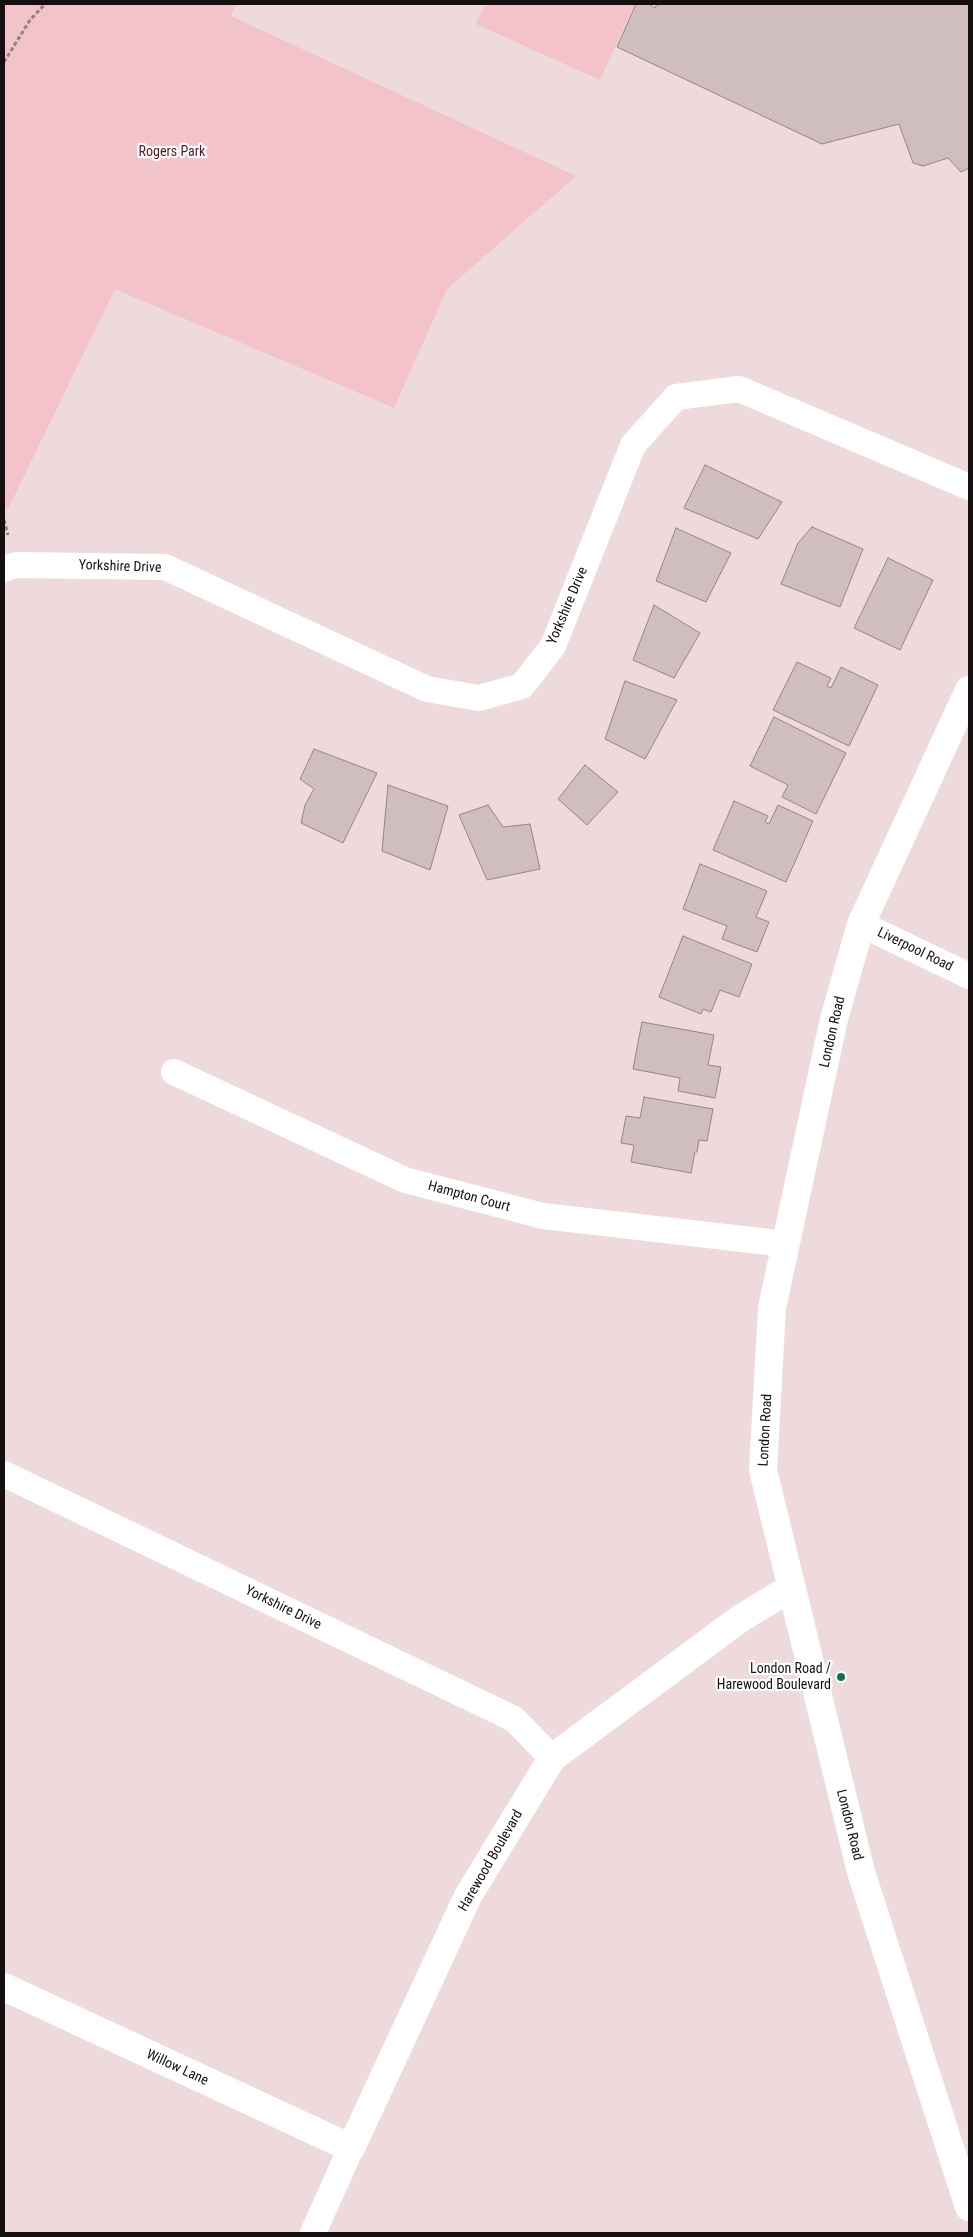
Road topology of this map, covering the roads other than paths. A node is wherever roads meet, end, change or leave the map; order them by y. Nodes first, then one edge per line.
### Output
1 (969, 487) edge
2 (4, 569) edge
3 (969, 690) edge
4 (861, 924) junction
5 (969, 976) edge
6 (174, 1072) dead end
7 (786, 1244) junction
8 (4, 1474) edge
9 (791, 1588) junction
10 (552, 1758) junction
11 (4, 1987) edge
12 (350, 2148) junction
13 (969, 2206) edge
14 (313, 2233) edge

1 - 2 street, Yorkshire Drive
3 - 4 street, London Road
4 - 5 street, Liverpool Road
4 - 7 street, London Road
6 - 7 street, Hampton Court
7 - 9 street, London Road
8 - 10 street, Yorkshire Drive
9 - 10 street, Harewood Boulevard
9 - 13 street, London Road
10 - 12 street, Harewood Boulevard
11 - 12 street, Willow Lane
12 - 14 street, Harewood Boulevard

